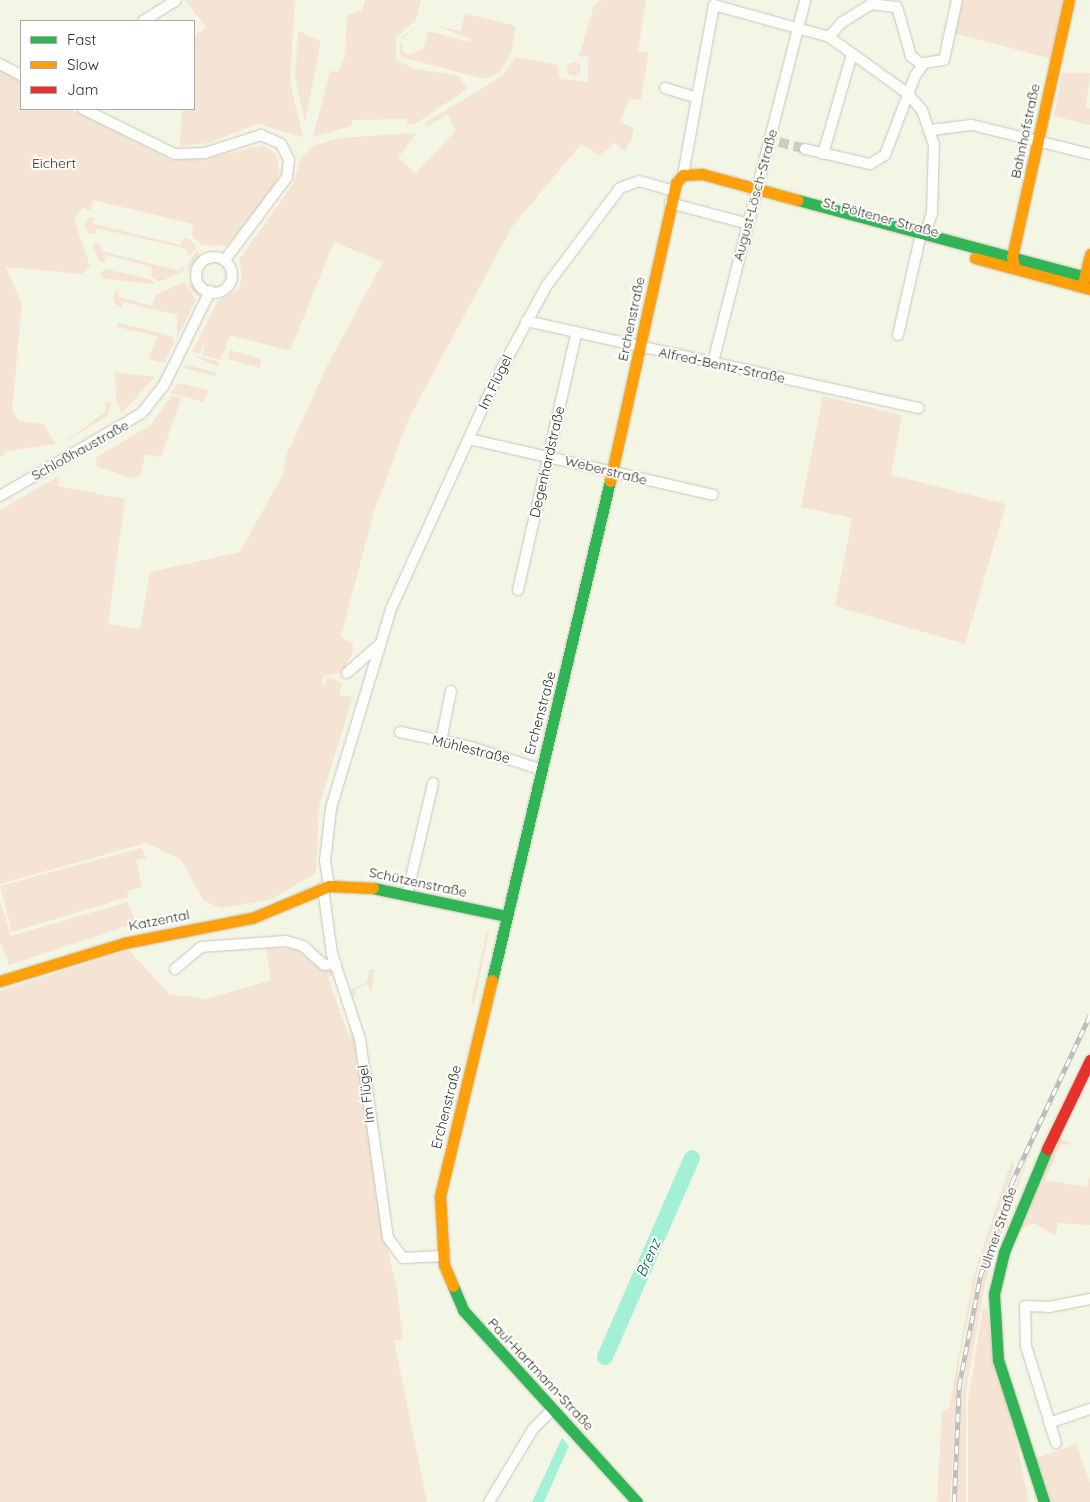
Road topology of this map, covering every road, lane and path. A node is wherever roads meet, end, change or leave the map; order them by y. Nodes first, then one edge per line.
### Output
1 (176, 0) edge
2 (805, 0) edge
3 (957, 0) edge
4 (1069, 0) edge
5 (144, 20) edge
6 (798, 28) junction
7 (829, 37) junction
8 (852, 54) junction
9 (0, 64) edge
10 (922, 65) junction
11 (20, 74) edge
12 (665, 88) dead end
13 (907, 93) junction
14 (695, 96) junction
15 (85, 110) edge
16 (931, 130) junction
17 (1038, 141) junction
18 (805, 149) tunnel mouth
19 (823, 154) junction
20 (1090, 154) edge
21 (680, 177) junction
22 (674, 190) junction
23 (754, 193) junction
24 (670, 203) junction
25 (745, 223) junction
26 (922, 237) junction
27 (1090, 254) edge
28 (1012, 257) junction
29 (225, 260) junction
30 (1015, 269) junction
31 (1086, 283) edge
32 (210, 292) junction
33 (526, 321) junction
34 (576, 334) junction
35 (898, 335) dead end
36 (640, 348) junction
37 (713, 362) junction
38 (918, 408) dead end
39 (469, 438) junction
40 (548, 456) junction
41 (612, 471) junction
42 (713, 495) dead end
43 (0, 496) edge
44 (518, 590) dead end
45 (380, 645) junction
46 (347, 673) dead end
47 (451, 691) dead end
48 (400, 732) dead end
49 (441, 741) junction
50 (540, 768) junction
51 (433, 783) dead end
52 (326, 887) junction
53 (407, 895) junction
54 (507, 916) junction
55 (336, 964) junction
56 (175, 969) dead end
57 (0, 980) edge
58 (1090, 1060) edge
59 (442, 1256) junction
60 (1090, 1299) edge
61 (553, 1409) junction
62 (1090, 1409) edge
63 (1049, 1424) junction
64 (1056, 1443) dead end
65 (489, 1502) edge
66 (637, 1502) edge
67 (1044, 1502) edge

1 - 5 street
2 - 6 street, August-Lösch-Straße
3 - 10 street
4 - 17 main road, Bahnhofstraße
6 - 7 street
6 - 14 street
6 - 23 street, August-Lösch-Straße
7 - 8 street
7 - 10 street
8 - 13 street
8 - 19 street
9 - 11 street
10 - 13 street
12 - 14 street
13 - 16 street
13 - 19 street
14 - 21 street
15 - 29 street
16 - 17 street
16 - 26 street
17 - 20 street
17 - 28 main road, Bahnhofstraße
18 - 19 street
21 - 22 main road, Erchenstraße
21 - 23 main road, St. Pöltener Straße
22 - 23 main road, St. Pöltener Straße
22 - 24 main road, Erchenstraße
22 - 33 street, Im Flügel
23 - 25 street, August-Lösch-Straße
23 - 26 main road, St. Pöltener Straße
24 - 25 street
24 - 36 main road, Erchenstraße
25 - 37 street, August-Lösch-Straße
26 - 28 main road, St. Pöltener Straße
26 - 30 main road, St. Pöltener Straße
26 - 35 street
27 - 31 main road
28 - 30 main road, Bahnhofstraße
28 - 31 main road, St. Pöltener Straße
29 - 32 street
29 - 32 street
30 - 31 main road, St. Pöltener Straße
32 - 43 street, Schloßhaustraße
33 - 34 street, Alfred-Bentz-Straße
33 - 39 street, Im Flügel
34 - 36 street, Alfred-Bentz-Straße
34 - 40 street, Degenhardstraße
36 - 37 street, Alfred-Bentz-Straße
36 - 41 main road, Erchenstraße
37 - 38 street, Alfred-Bentz-Straße
39 - 40 street, Weberstraße
39 - 45 street, Im Flügel
40 - 41 street, Weberstraße
40 - 44 street, Degenhardstraße
41 - 42 street, Weberstraße
41 - 50 main road, Erchenstraße
45 - 46 street
45 - 52 street, Im Flügel
47 - 49 street
48 - 49 street, Mühlestraße
49 - 50 street, Mühlestraße
50 - 54 main road, Erchenstraße
51 - 53 street
52 - 53 main road, Schützenstraße
52 - 55 street, Im Flügel
52 - 57 main road, Katzental
53 - 54 main road, Schützenstraße
54 - 59 main road, Erchenstraße
55 - 56 street
55 - 59 street, Im Flügel
58 - 67 main road, Ulmer Straße
59 - 61 main road, Paul-Hartmann-Straße
60 - 63 street
61 - 65 street
61 - 66 main road, Paul-Hartmann-Straße
62 - 63 street
63 - 64 street

